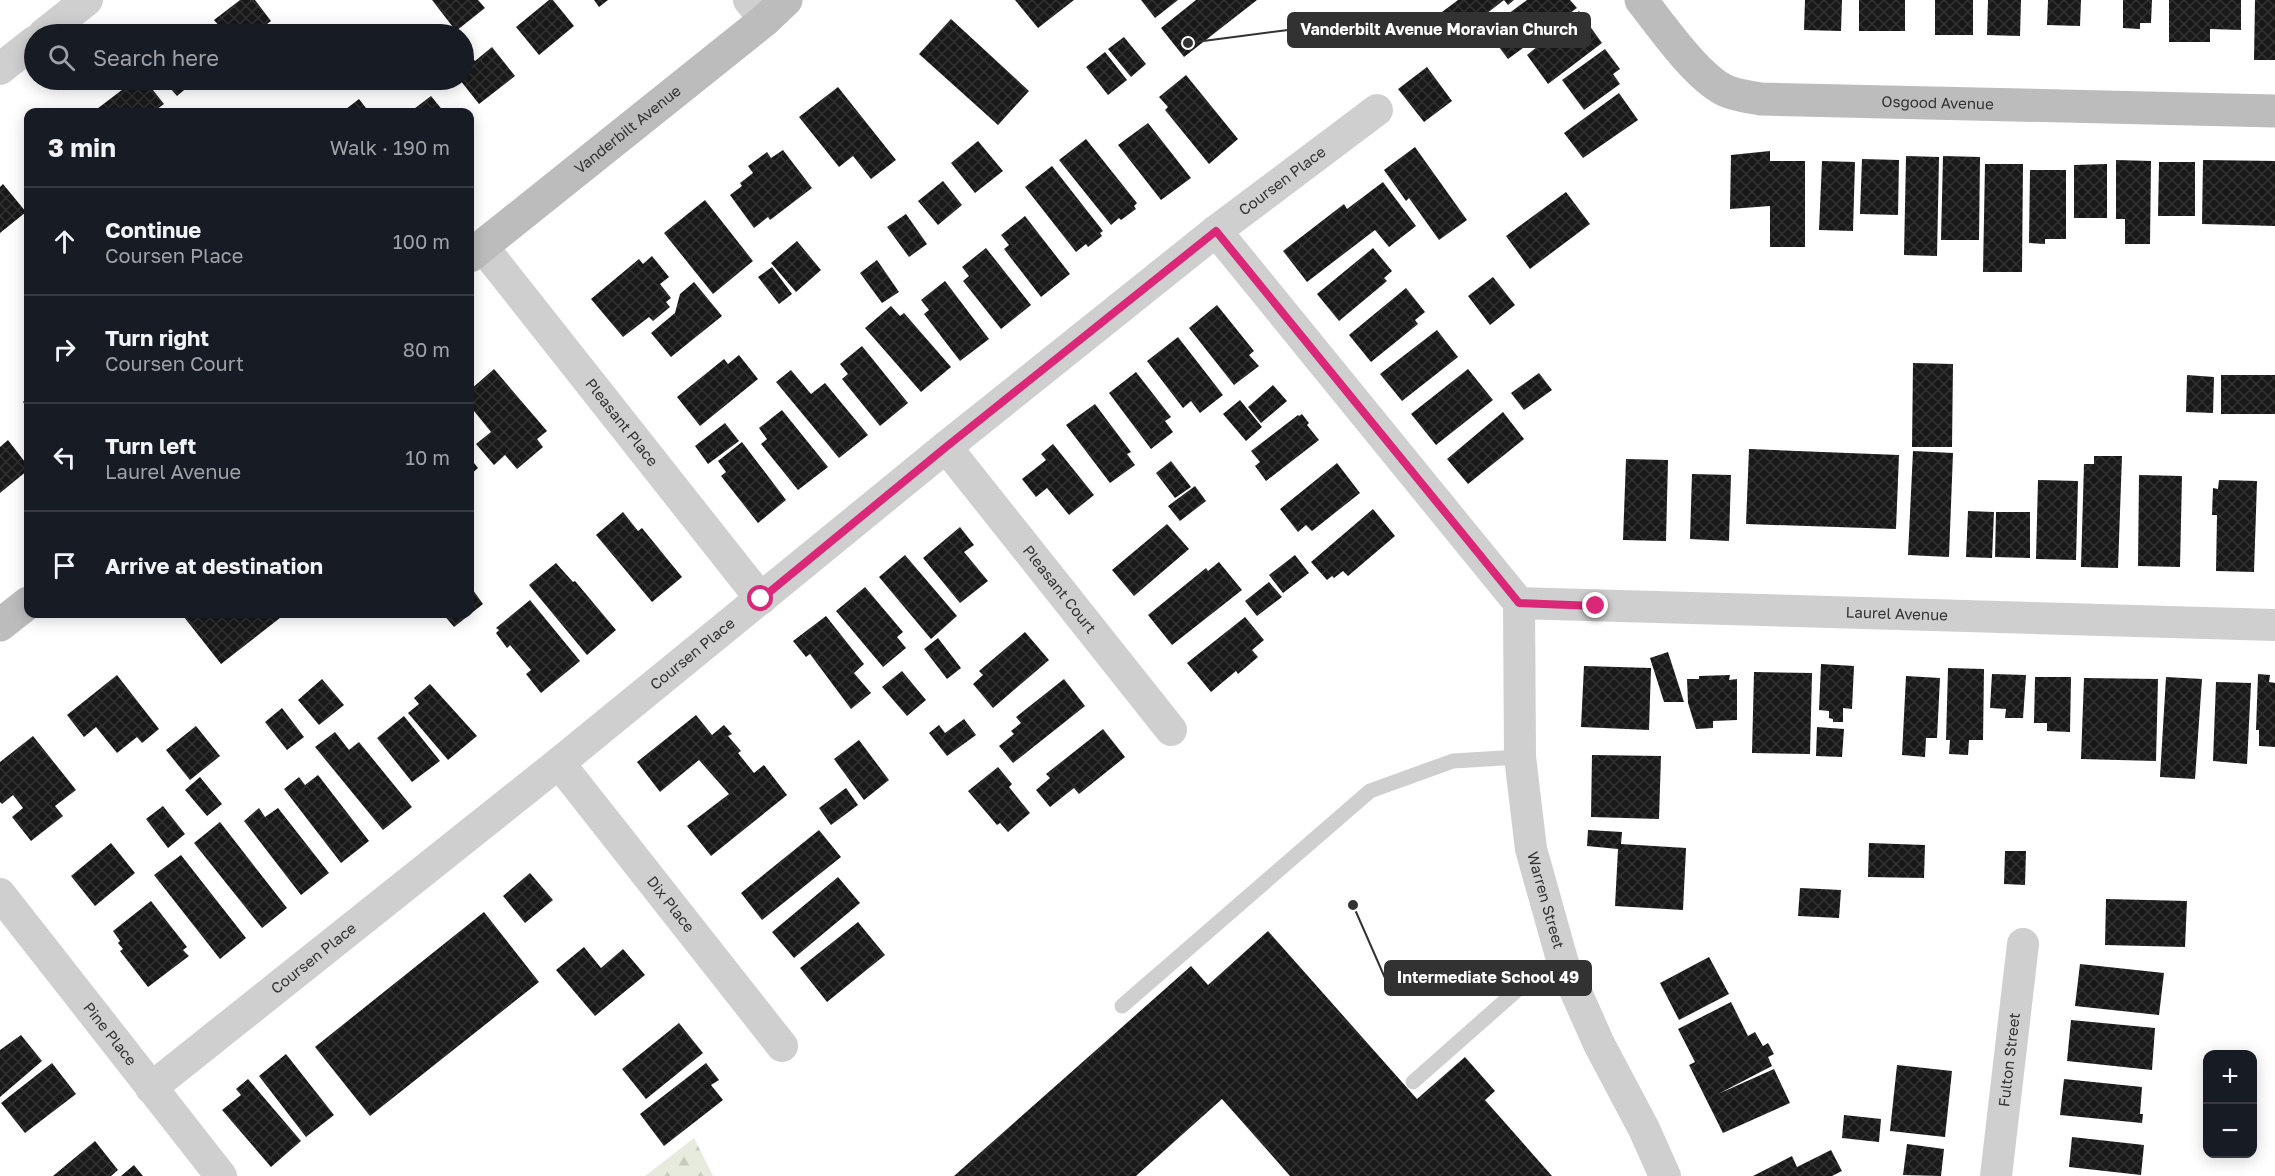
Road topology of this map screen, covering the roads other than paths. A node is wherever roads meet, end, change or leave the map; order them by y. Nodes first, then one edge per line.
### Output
1 (87, 0) edge
2 (1641, 0) edge
3 (767, 7) edge
4 (57, 24) edge
5 (24, 50) edge
6 (0, 69) edge
7 (1377, 110) dead end
8 (2275, 111) edge
9 (1216, 231) junction
10 (476, 251) edge
11 (946, 447) junction
12 (761, 599) junction
13 (1519, 603) junction
14 (24, 606) edge
15 (0, 625) edge
16 (2275, 625) edge
17 (1172, 730) dead end
18 (1520, 758) junction
19 (559, 763) junction
20 (0, 894) edge
21 (2023, 944) dead end
22 (1563, 963) junction
23 (1122, 1006) dead end
24 (782, 1046) dead end
25 (1413, 1082) dead end
26 (151, 1088) junction
27 (221, 1176) edge
28 (1665, 1176) edge
29 (1996, 1176) edge

1 - 4 street
2 - 8 street, Osgood Avenue
3 - 10 street, Vanderbilt Avenue
5 - 6 street
7 - 9 street, Coursen Place
9 - 11 street, Coursen Place
9 - 13 street
10 - 12 street, Pleasant Place
11 - 12 street, Coursen Place
11 - 17 street, Pleasant Court
12 - 19 street, Coursen Place
13 - 16 street, Laurel Avenue
13 - 18 street, Warren Street
14 - 15 street
18 - 22 street, Warren Street
18 - 23 lane
19 - 24 street, Dix Place
19 - 26 street, Coursen Place
20 - 26 street, Pine Place
21 - 29 street, Fulton Street
22 - 25 lane
22 - 28 street, Warren Street
26 - 27 street, Pine Place

